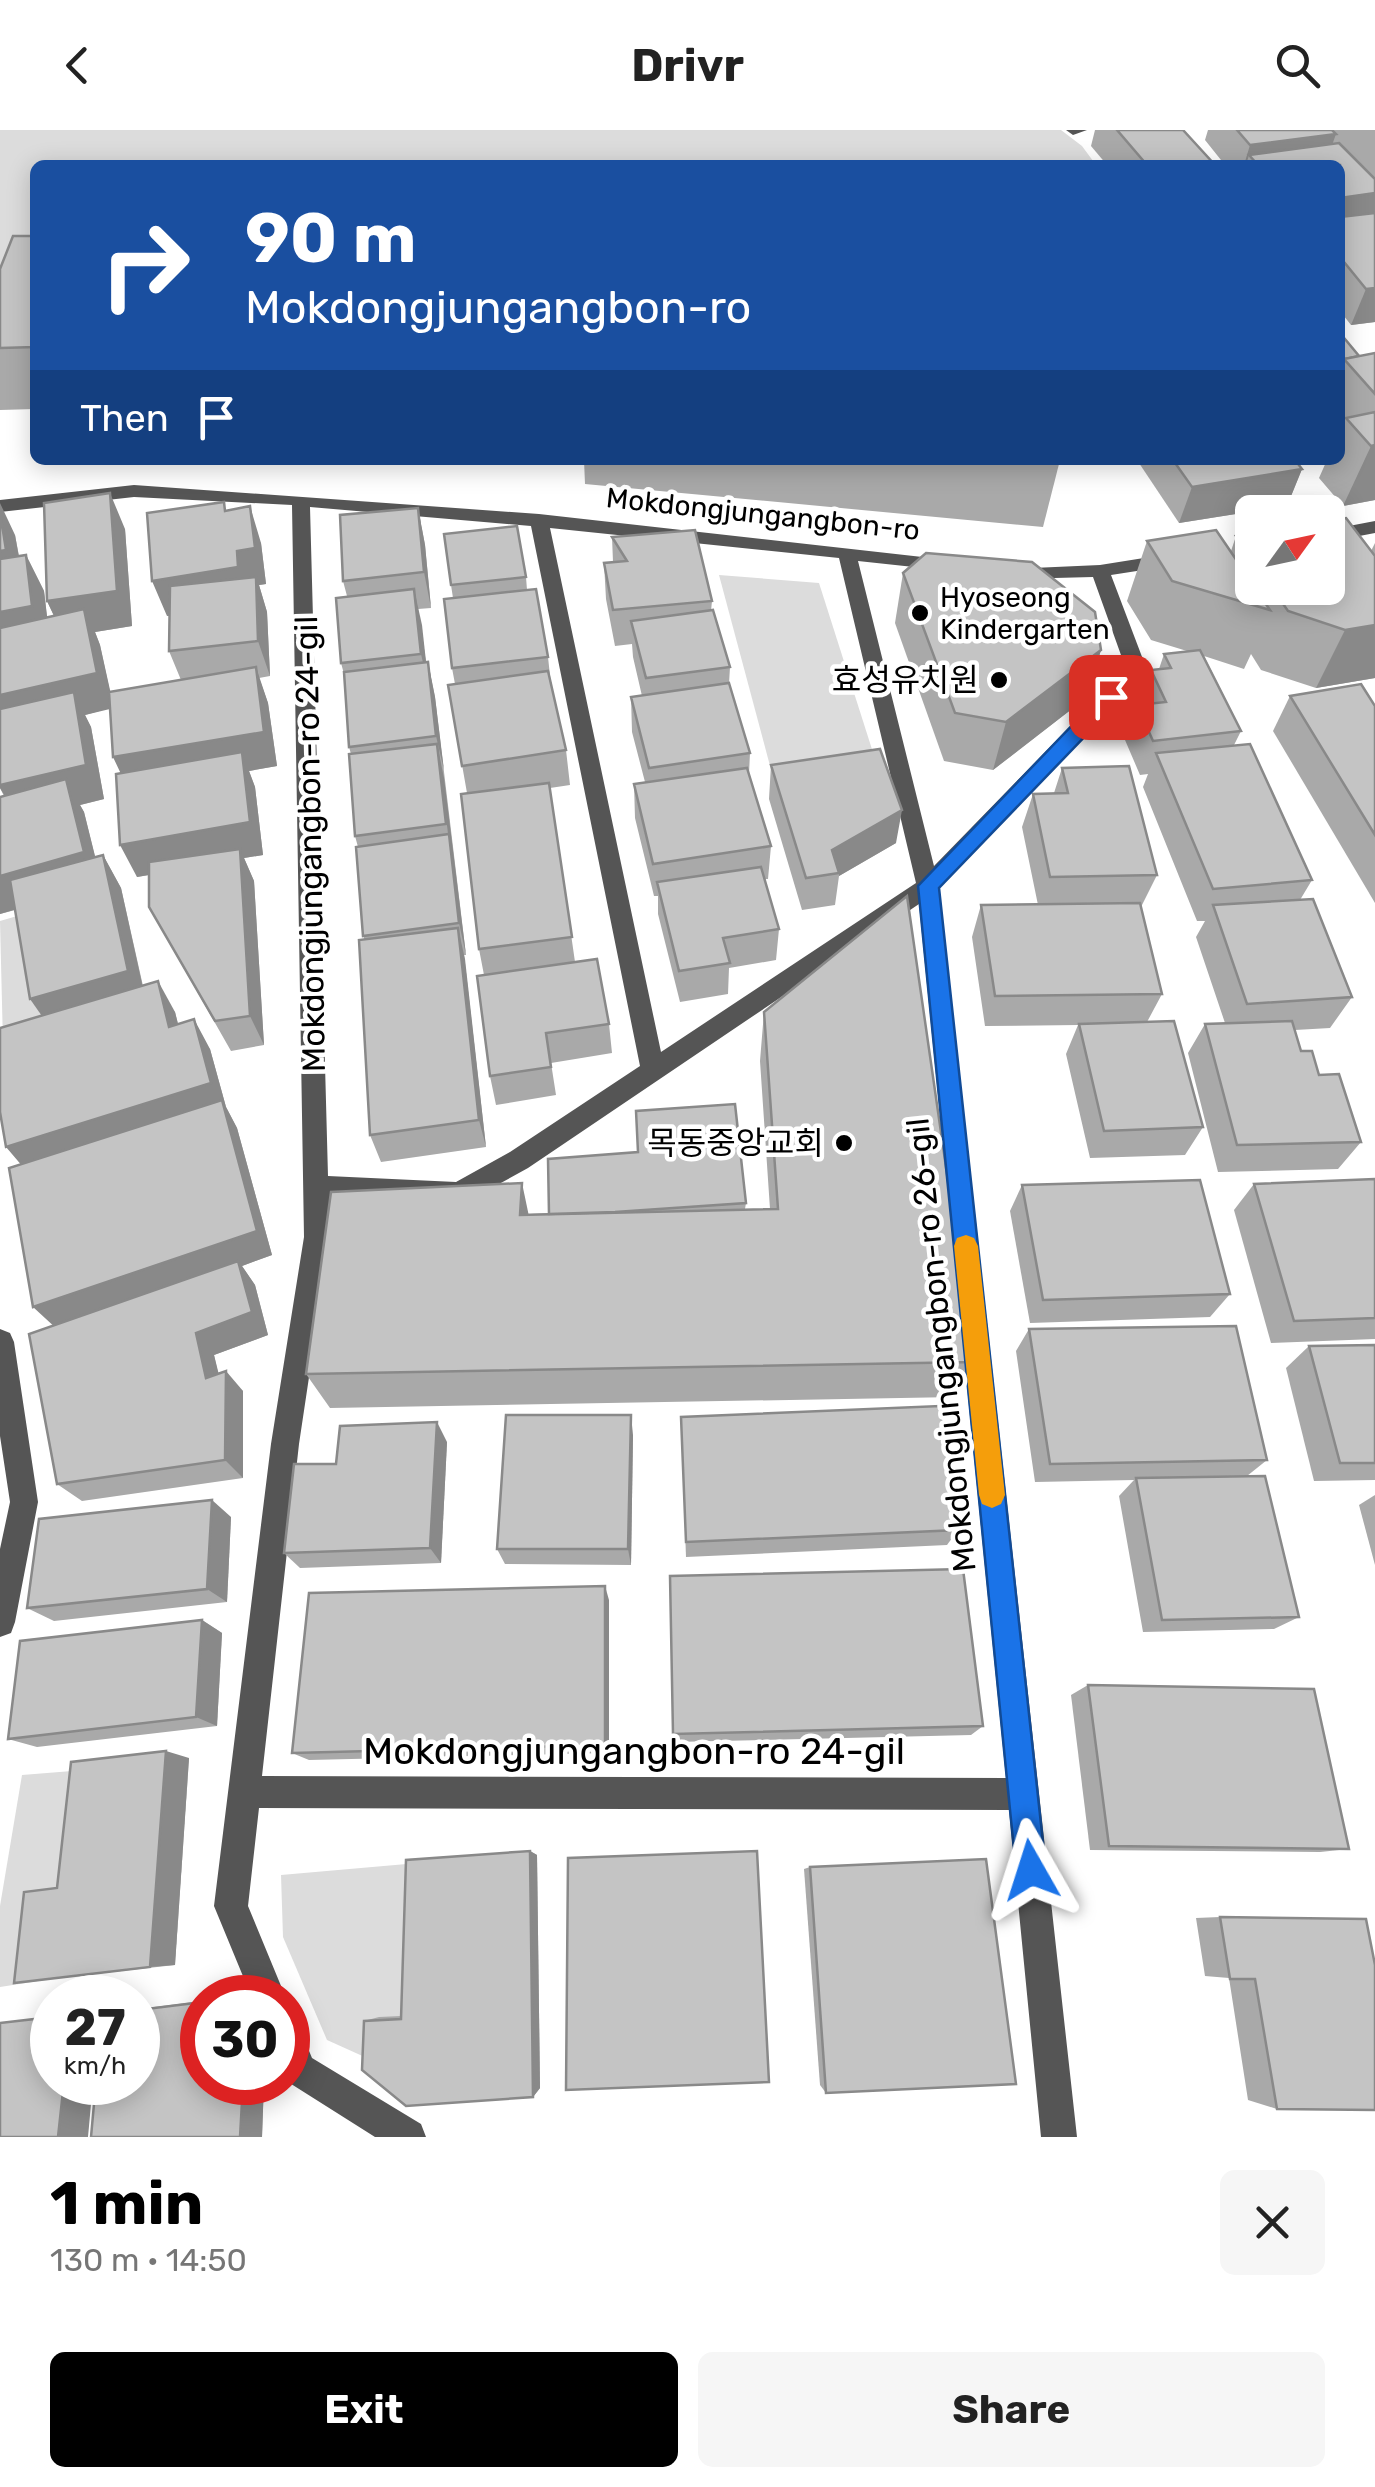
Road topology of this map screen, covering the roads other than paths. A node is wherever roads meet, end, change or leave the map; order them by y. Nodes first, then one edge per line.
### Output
1 (301, 500) junction
2 (0, 506) edge
3 (539, 520) junction
4 (1375, 527) edge
5 (1345, 533) edge
6 (847, 554) junction
7 (1197, 556) edge
8 (1100, 571) junction
9 (928, 886) junction
10 (653, 1070) junction
11 (318, 1188) junction
12 (0, 1342) edge
13 (12, 1502) edge
14 (0, 1622) edge
15 (244, 1792) junction
16 (1023, 1794) junction
17 (260, 1975) edge
18 (310, 2076) edge
19 (408, 2137) edge
20 (1059, 2137) edge

1 - 2 street, Mokdongjungangbon-ro
1 - 3 street, Mokdongjungangbon-ro
1 - 11 street, Mokdongjungangbon-ro 24-gil
3 - 6 street, Mokdongjungangbon-ro
3 - 10 street
4 - 5 street
6 - 8 street, Mokdongjungangbon-ro
6 - 9 street, Mokdongjungangbon-ro 26-gil
7 - 8 street, Mokdongjungangbon-ro
8 - 9 street
9 - 10 street
9 - 16 street, Mokdongjungangbon-ro 26-gil
10 - 11 street
11 - 15 street, Mokdongjungangbon-ro 24-gil
12 - 13 street
13 - 14 street
15 - 16 street, Mokdongjungangbon-ro 24-gil
15 - 17 street, Mokdongjungangbon-ro 24-gil
16 - 20 street, Mokdongjungangbon-ro 26-gil
18 - 19 street

